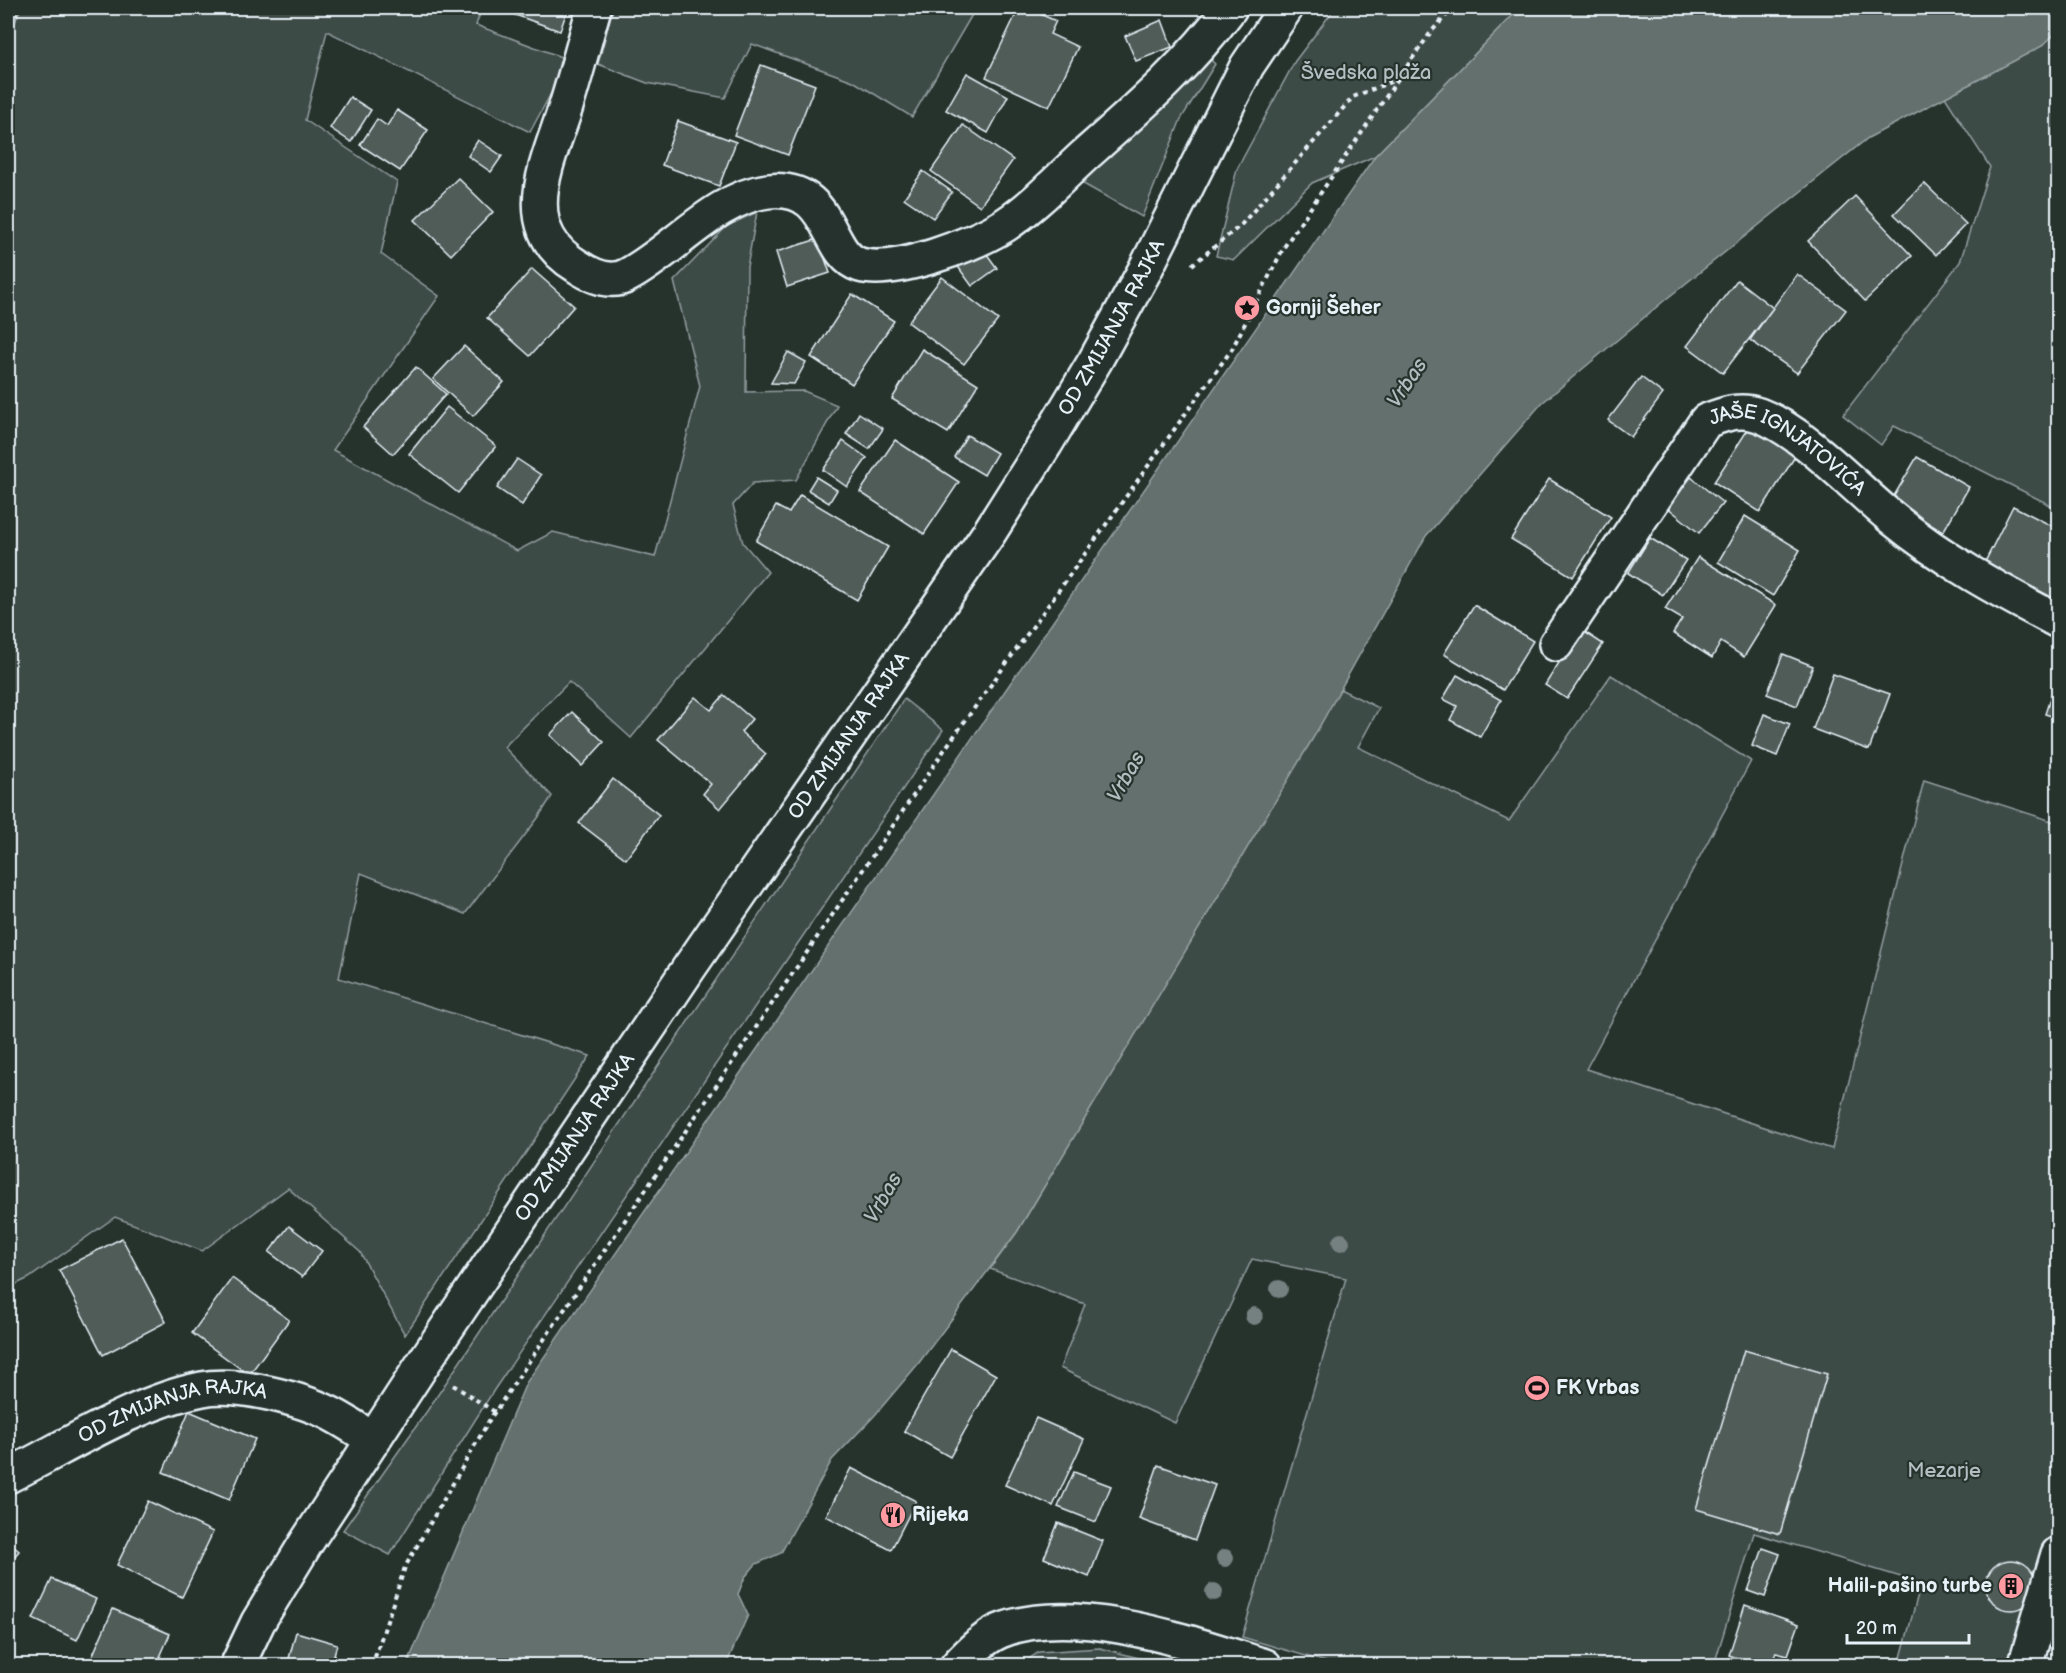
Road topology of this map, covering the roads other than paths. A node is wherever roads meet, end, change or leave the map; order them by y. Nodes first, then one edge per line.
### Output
1 (594, 8) edge
2 (1230, 8) edge
3 (1286, 8) edge
4 (2058, 621) edge
5 (1556, 644) dead end
6 (374, 1440) junction
7 (8, 1476) edge
8 (2058, 1554) edge
9 (237, 1665) edge
10 (957, 1665) edge
11 (1265, 1665) edge
12 (2025, 1665) edge

1 - 2 street
3 - 6 street, OD ZMIJANJA RAJKA
4 - 5 street, JAŠE IGNJATOVIĆA
6 - 7 street, OD ZMIJANJA RAJKA
6 - 9 street, OD ZMIJANJA RAJKA
8 - 12 street
10 - 11 street

